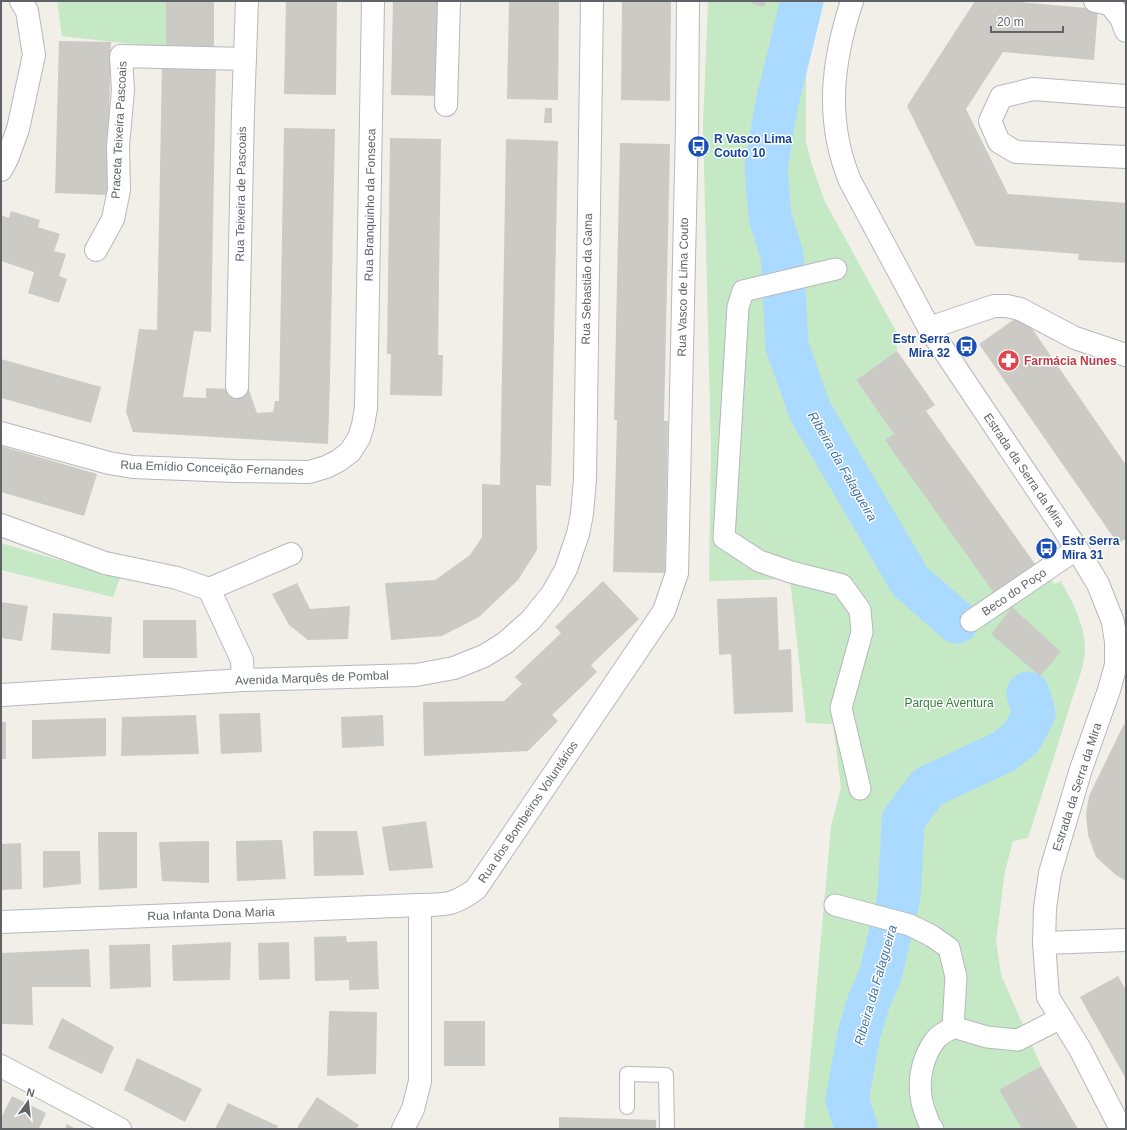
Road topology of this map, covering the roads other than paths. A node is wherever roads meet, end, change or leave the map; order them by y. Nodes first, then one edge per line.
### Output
1 (21, 1) edge
2 (247, 1) edge
3 (373, 1) edge
4 (449, 1) edge
5 (592, 1) edge
6 (688, 1) edge
7 (852, 1) edge
8 (1095, 1) edge
9 (1126, 31) edge
10 (245, 59) junction
11 (1126, 96) edge
12 (446, 105) dead end
13 (1126, 157) edge
14 (1, 170) edge
15 (96, 250) dead end
16 (836, 269) dead end
17 (929, 328) junction
18 (1126, 356) edge
19 (237, 387) dead end
20 (366, 408) joint
21 (1, 433) edge
22 (1, 525) edge
23 (1077, 550) junction
24 (291, 554) dead end
25 (571, 555) joint
26 (677, 573) joint
27 (209, 589) junction
28 (1119, 620) edge
29 (971, 621) dead end
30 (244, 680) junction
31 (2, 694) edge
32 (860, 789) dead end
33 (420, 905) junction
34 (835, 905) dead end
35 (1, 922) edge
36 (1126, 940) edge
37 (1044, 943) junction
38 (1061, 1018) junction
39 (953, 1027) junction
40 (1, 1066) edge
41 (627, 1107) dead end
42 (120, 1129) edge
43 (403, 1129) edge
44 (667, 1129) edge
45 (933, 1129) edge
46 (1121, 1129) edge

1 - 14 street
2 - 10 street, Rua Teixeira de Pascoais
3 - 20 street, Rua Branquinho da Fonseca
4 - 12 street
5 - 25 street, Rua Sebastião da Gama
6 - 26 street, Rua Vasco de Lima Couto
7 - 17 street, Estrada da Serra da Mira
8 - 9 street
10 - 15 street, Praceta Teixeira Pascoais
10 - 19 street, Rua Teixeira de Pascoais
11 - 13 street
16 - 32 street
17 - 18 street
17 - 23 street, Estrada da Serra da Mira
20 - 21 street, Rua Emídio Conceição Fernandes
22 - 27 street
23 - 28 street, Estrada da Serra da Mira
23 - 29 street, Beco do Poço
24 - 27 street
25 - 30 street, Avenida Marquês de Pombal
26 - 33 street, Rua dos Bombeiros Voluntários
27 - 30 street
28 - 37 street, Estrada da Serra da Mira
30 - 31 street, Avenida Marquês de Pombal
33 - 35 street, Rua Infanta Dona Maria
33 - 43 street
34 - 39 street
36 - 37 street
37 - 38 street, Estrada da Serra da Mira
38 - 39 street
38 - 46 street, Estrada da Serra da Mira
39 - 45 street
40 - 42 street
41 - 44 lane

